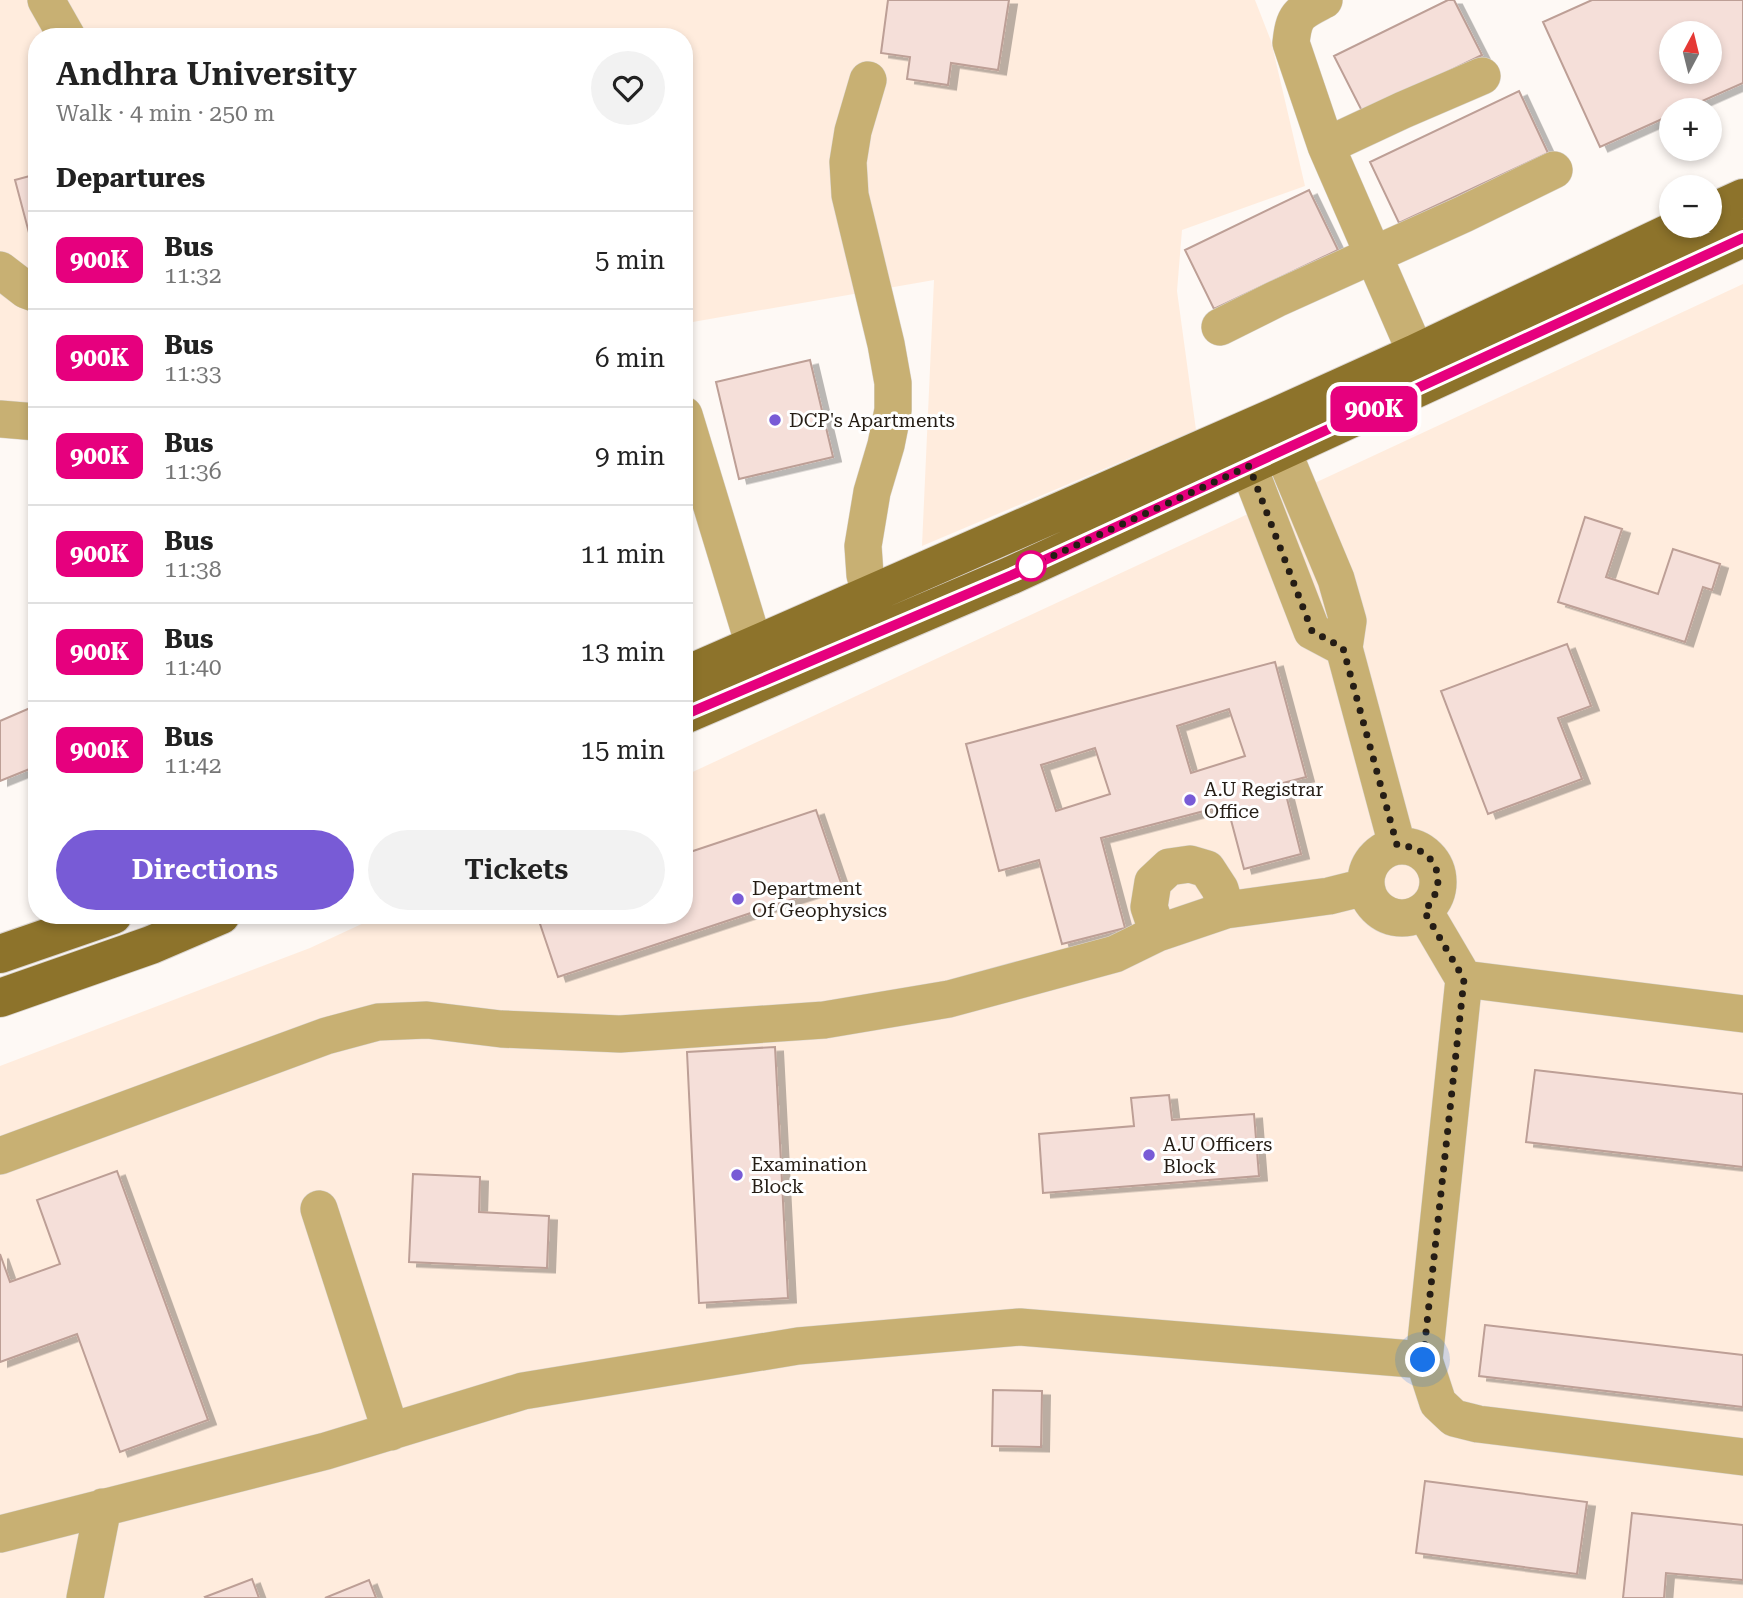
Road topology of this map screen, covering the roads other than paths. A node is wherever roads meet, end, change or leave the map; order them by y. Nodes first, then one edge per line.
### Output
1 (46, 0) edge
2 (1324, 0) edge
3 (62, 28) edge
4 (1482, 76) dead end
5 (868, 80) dead end
6 (1326, 146) junction
7 (1554, 170) dead end
8 (1743, 198) edge
9 (1722, 208) edge
10 (1659, 238) edge
11 (1743, 238) edge
12 (1374, 255) junction
13 (0, 270) edge
14 (28, 291) edge
15 (1220, 327) dead end
16 (1416, 353) junction
17 (0, 419) edge
18 (28, 421) edge
19 (1259, 442) junction
20 (693, 445) edge
21 (870, 594) junction
22 (754, 645) junction
23 (693, 672) edge
24 (693, 711) edge
25 (1397, 845) junction
26 (1365, 887) junction
27 (1226, 910) junction
28 (1424, 911) junction
29 (87, 924) edge
30 (199, 924) edge
31 (1158, 933) junction
32 (0, 954) edge
33 (1464, 979) junction
34 (0, 999) edge
35 (1743, 1014) edge
36 (0, 1156) edge
37 (318, 1209) dead end
38 (1423, 1360) junction
39 (390, 1432) junction
40 (1743, 1457) edge
41 (103, 1507) junction
42 (0, 1534) edge
43 (85, 1598) edge

1 - 3 street
2 - 6 street
4 - 6 street
5 - 21 street
6 - 12 street
7 - 12 street
8 - 9 main road
10 - 16 main road
11 - 19 main road
12 - 15 street
12 - 16 street
13 - 14 street
16 - 19 main road
17 - 18 street
19 - 21 main road
19 - 24 main road
19 - 25 street
20 - 22 street
21 - 22 main road
22 - 23 main road
25 - 26 street
25 - 28 street
26 - 27 street
26 - 28 street
27 - 31 street
27 - 31 street
28 - 33 street
29 - 32 main road
30 - 34 main road
31 - 36 street
33 - 35 street
33 - 38 street
37 - 39 street
38 - 39 street
38 - 40 street
39 - 41 street
41 - 42 street
41 - 43 street

